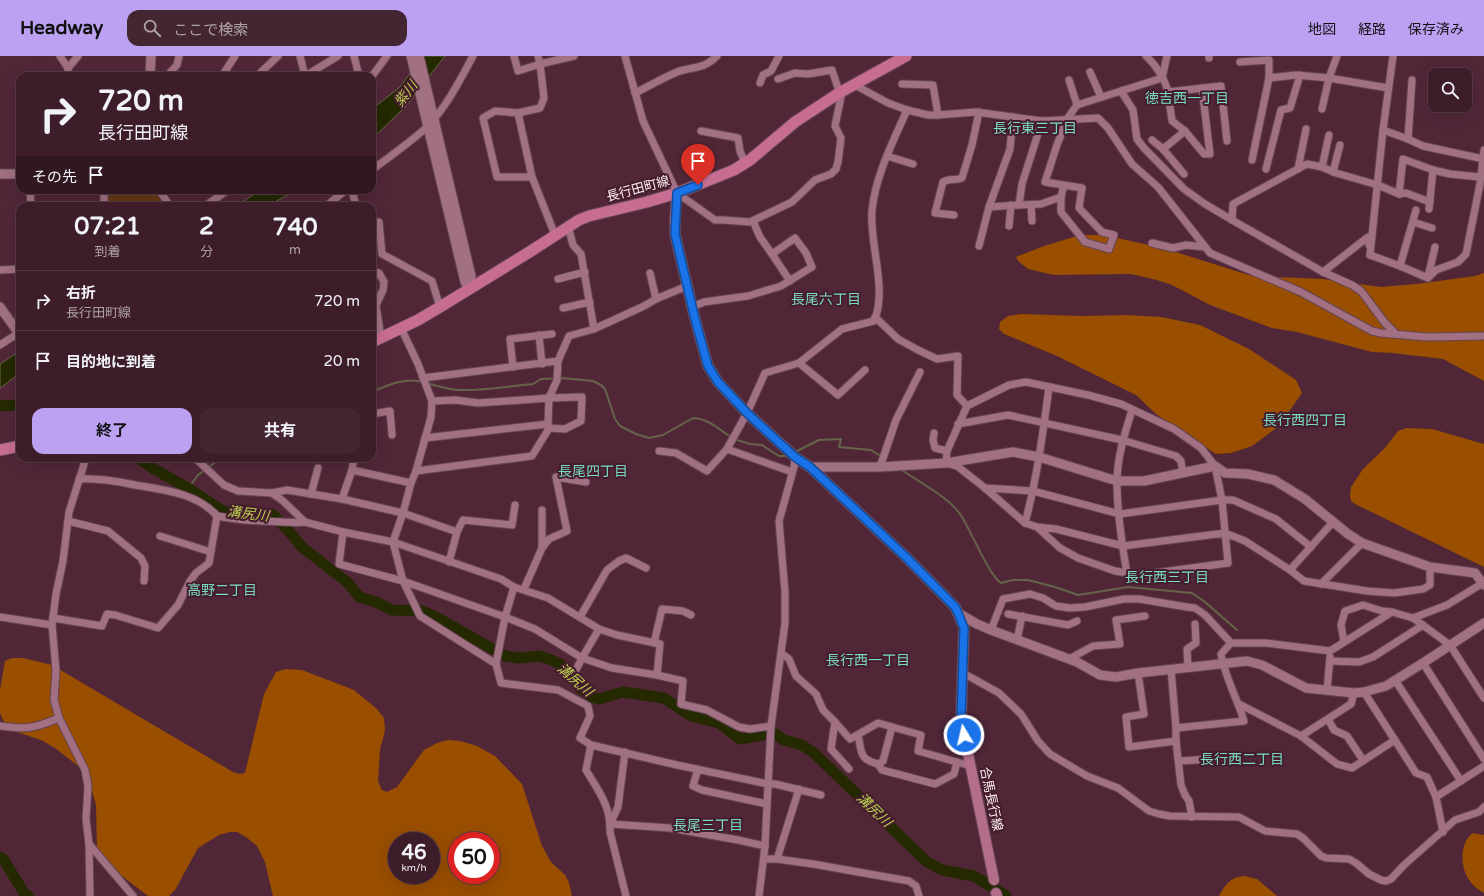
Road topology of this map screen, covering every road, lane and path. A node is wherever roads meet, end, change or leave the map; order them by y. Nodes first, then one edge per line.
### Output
1 (60, 56) edge
2 (78, 56) edge
3 (151, 56) edge
4 (179, 56) edge
5 (234, 56) edge
6 (278, 56) edge
7 (300, 56) edge
8 (338, 56) edge
9 (354, 56) edge
10 (386, 56) edge
11 (411, 56) edge
12 (419, 56) edge
13 (473, 56) edge
14 (514, 56) edge
15 (538, 56) edge
16 (574, 56) edge
17 (625, 56) edge
18 (717, 56) edge
19 (779, 56) edge
20 (906, 56) edge
21 (1146, 56) edge
22 (1167, 56) edge
23 (1337, 56) edge
24 (1393, 56) edge
25 (1240, 62) dead end
26 (540, 64) junction
27 (68, 72) edge
28 (150, 72) edge
29 (171, 72) edge
30 (224, 72) edge
31 (261, 72) edge
32 (304, 72) edge
33 (312, 72) edge
34 (358, 72) edge
35 (375, 72) edge
36 (1090, 72) dead end
37 (1300, 75) junction
38 (1162, 78) junction
39 (1269, 78) junction
40 (1329, 78) junction
41 (778, 79) dead end
42 (1069, 80) dead end
43 (1412, 80) dead end
44 (760, 83) dead end
45 (853, 84) junction
46 (902, 84) dead end
47 (1202, 88) junction
48 (1388, 88) junction
49 (1121, 91) junction
50 (839, 92) junction
51 (1168, 92) junction
52 (635, 93) junction
53 (1101, 97) junction
54 (1077, 105) junction
55 (1322, 109) dead end
56 (907, 110) junction
57 (979, 112) junction
58 (518, 113) junction
59 (938, 115) junction
60 (1013, 117) junction
61 (430, 119) junction
62 (1067, 119) junction
63 (1042, 121) junction
64 (1306, 129) dead end
65 (1383, 130) junction
66 (701, 131) dead end
67 (1185, 131) junction
68 (1329, 135) dead end
69 (1408, 139) junction
70 (1152, 140) dead end
71 (1228, 141) dead end
72 (1340, 145) dead end
73 (1163, 149) junction
74 (1484, 150) edge
75 (887, 156) junction
76 (1483, 158) edge
77 (1252, 160) dead end
78 (745, 163) junction
79 (913, 164) dead end
80 (376, 166) edge
81 (1322, 167) junction
82 (1266, 169) dead end
83 (1298, 169) junction
84 (1433, 170) junction
85 (1333, 172) junction
86 (0, 174) edge
87 (16, 174) edge
88 (1184, 174) dead end
89 (532, 178) junction
90 (1481, 182) edge
91 (1064, 185) junction
92 (1378, 185) junction
93 (677, 193) junction
94 (222, 194) edge
95 (341, 194) edge
96 (1399, 194) junction
97 (1061, 197) junction
98 (211, 202) edge
99 (331, 202) edge
100 (1011, 205) junction
101 (1019, 205) junction
102 (1031, 205) junction
103 (989, 207) junction
104 (1416, 210) dead end
105 (954, 215) dead end
106 (1232, 220) junction
107 (753, 221) junction
108 (1032, 222) dead end
109 (1413, 222) junction
110 (376, 223) edge
111 (568, 226) junction
112 (1010, 226) dead end
113 (1432, 228) dead end
114 (555, 235) junction
115 (1152, 243) dead end
116 (979, 246) dead end
117 (1205, 247) junction
118 (1434, 247) dead end
119 (772, 254) junction
120 (1370, 255) junction
121 (1400, 266) junction
122 (16, 269) edge
123 (0, 270) edge
124 (376, 272) edge
125 (584, 272) junction
126 (1323, 272) junction
127 (650, 273) dead end
128 (1428, 278) junction
129 (558, 279) dead end
130 (790, 280) junction
131 (687, 286) junction
132 (469, 289) junction
133 (656, 299) junction
134 (590, 302) junction
135 (376, 305) edge
136 (376, 305) edge
137 (440, 307) junction
138 (692, 307) junction
139 (0, 308) edge
140 (563, 308) dead end
141 (876, 317) junction
142 (401, 328) junction
143 (16, 329) edge
144 (594, 329) junction
145 (552, 334) dead end
146 (1396, 334) junction
147 (539, 335) junction
148 (16, 336) edge
149 (1484, 336) edge
150 (376, 340) edge
151 (0, 345) edge
152 (558, 361) junction
153 (799, 363) junction
154 (542, 364) junction
155 (513, 367) junction
156 (865, 370) dead end
157 (920, 372) dead end
158 (423, 378) junction
159 (1049, 387) junction
160 (549, 398) junction
161 (432, 401) junction
162 (967, 406) junction
163 (1132, 410) junction
164 (376, 413) edge
165 (747, 413) junction
166 (1044, 423) junction
167 (958, 424) junction
168 (548, 426) junction
169 (934, 432) dead end
170 (392, 435) dead end
171 (425, 438) junction
172 (1122, 440) junction
173 (16, 447) edge
174 (727, 449) junction
175 (0, 450) edge
176 (659, 451) dead end
177 (947, 451) junction
178 (795, 457) junction
179 (1040, 457) junction
180 (85, 462) edge
181 (200, 462) edge
182 (353, 462) edge
183 (946, 463) junction
184 (1215, 466) junction
185 (810, 467) junction
186 (880, 467) junction
187 (318, 468) dead end
188 (352, 470) junction
189 (416, 471) junction
190 (792, 472) junction
191 (1183, 473) junction
192 (80, 479) junction
193 (1117, 481) junction
194 (586, 482) dead end
195 (411, 483) junction
196 (985, 488) junction
197 (1034, 490) junction
198 (272, 493) junction
199 (311, 494) junction
200 (342, 499) junction
201 (1222, 500) junction
202 (516, 505) dead end
203 (542, 510) dead end
204 (403, 513) junction
205 (1120, 514) junction
206 (217, 516) junction
207 (68, 521) junction
208 (305, 522) junction
209 (1333, 522) junction
210 (1025, 523) junction
211 (1037, 527) junction
212 (343, 532) junction
213 (457, 532) junction
214 (1225, 533) junction
215 (160, 536) dead end
216 (393, 542) junction
217 (1362, 543) junction
218 (1123, 546) junction
219 (1311, 547) junction
220 (542, 548) junction
221 (211, 552) junction
222 (449, 562) junction
223 (1430, 567) junction
224 (646, 568) dead end
225 (1290, 570) junction
226 (1127, 574) junction
227 (144, 581) dead end
228 (403, 581) junction
229 (1321, 584) junction
230 (1483, 584) edge
231 (514, 587) junction
232 (524, 589) junction
233 (1392, 612) junction
234 (958, 613) junction
235 (1008, 614) dead end
236 (691, 615) dead end
237 (1022, 616) junction
238 (1145, 616) dead end
239 (0, 617) edge
240 (505, 617) junction
241 (580, 617) junction
242 (1413, 618) junction
243 (1077, 621) dead end
244 (53, 622) junction
245 (1484, 623) edge
246 (1194, 624) dead end
247 (1423, 625) junction
248 (599, 629) junction
249 (991, 630) junction
250 (1017, 640) junction
251 (1344, 642) junction
252 (654, 643) junction
253 (1231, 643) junction
254 (1450, 645) junction
255 (1330, 651) junction
256 (781, 653) junction
257 (582, 658) junction
258 (1070, 659) junction
259 (1330, 661) junction
260 (1423, 663) junction
261 (496, 664) junction
262 (1223, 664) junction
263 (1188, 668) junction
264 (1171, 669) junction
265 (963, 673) junction
266 (1138, 673) junction
267 (658, 675) junction
268 (571, 680) dead end
269 (1395, 680) junction
270 (1482, 689) edge
271 (1327, 691) junction
272 (1359, 693) junction
273 (1484, 698) edge
274 (1239, 704) junction
275 (59, 718) junction
276 (1328, 719) junction
277 (834, 722) junction
278 (0, 726) edge
279 (772, 726) junction
280 (892, 727) junction
281 (1176, 728) junction
282 (858, 735) junction
283 (1301, 736) junction
284 (1395, 740) junction
285 (1176, 742) junction
286 (591, 745) junction
287 (625, 752) junction
288 (1213, 759) dead end
289 (1484, 759) edge
290 (1364, 760) junction
291 (1179, 761) junction
292 (957, 762) junction
293 (878, 764) junction
294 (971, 766) junction
295 (1484, 766) edge
296 (698, 769) junction
297 (850, 770) dead end
298 (1461, 781) junction
299 (768, 784) junction
300 (799, 789) junction
301 (821, 795) dead end
302 (1436, 797) junction
303 (767, 804) junction
304 (1484, 807) edge
305 (1192, 817) junction
306 (610, 824) junction
307 (1443, 832) junction
308 (90, 844) junction
309 (765, 846) junction
310 (764, 859) junction
311 (777, 859) junction
312 (994, 880) joint
313 (997, 894) edge
314 (90, 896) edge
315 (134, 896) edge
316 (626, 896) edge
317 (759, 896) edge
318 (919, 896) edge

1 - 27 street
2 - 27 street
3 - 28 street
4 - 29 street
5 - 30 street
6 - 31 street
7 - 32 street
8 - 33 street
9 - 34 street
10 - 35 street
11 - 61 street
12 - 61 street
13 - 61 street
14 - 26 street
15 - 26 street
16 - 26 street
17 - 52 street
18 - 52 street
19 - 44 street
20 - 45 main road, 長行田町線
21 - 38 street
22 - 38 street
23 - 40 street
24 - 48 street
25 - 39 street
26 - 58 street
36 - 53 street
37 - 39 street
37 - 40 street
37 - 82 street
38 - 49 street
38 - 51 street
39 - 77 street
40 - 48 street
40 - 55 street
41 - 50 street
42 - 54 street
43 - 69 street
45 - 50 main road, 長行田町線
45 - 56 street
46 - 59 street
47 - 51 street
47 - 67 street
47 - 71 street
48 - 65 street
49 - 53 street
49 - 106 street
50 - 78 main road, 長行田町線
50 - 107 street
51 - 67 street
52 - 93 street
53 - 54 street
54 - 62 street
56 - 59 street
56 - 75 street
57 - 59 street
57 - 60 street
57 - 105 street
58 - 89 street
58 - 89 street
60 - 63 street
60 - 103 street
61 - 80 street
61 - 132 street
62 - 63 street
62 - 91 street
62 - 117 street
63 - 101 street
64 - 83 street
65 - 69 street
65 - 92 street
66 - 78 street
67 - 73 street
68 - 81 street
69 - 76 street
70 - 73 street
72 - 85 street
73 - 88 street
74 - 76 street
75 - 79 street
75 - 141 street
76 - 90 street
78 - 93 main road, 長行田町線
81 - 83 street
81 - 85 street
83 - 106 street
84 - 90 street
84 - 96 street
84 - 96 street
85 - 92 street
86 - 87 street
89 - 114 street
90 - 128 street
91 - 97 street
91 - 97 street
92 - 96 street
92 - 120 street
93 - 107 street
93 - 111 main road, 長行田町線
93 - 131 main road, 合馬長行線
94 - 98 street
95 - 99 street
97 - 102 street
100 - 101 street
100 - 103 street
100 - 112 street
101 - 102 street
102 - 108 street
103 - 116 street
104 - 109 street
106 - 126 street
107 - 119 street
109 - 113 street
109 - 121 street
110 - 137 street
111 - 114 main road, 長行田町線
111 - 125 street
114 - 132 main road, 長行田町線
115 - 117 street
117 - 146 street
118 - 128 street
119 - 130 street
119 - 130 street
120 - 121 street
120 - 126 street
121 - 128 street
122 - 123 street
124 - 136 street
125 - 129 street
125 - 134 street
126 - 146 street
127 - 133 street
130 - 138 street
131 - 133 street
131 - 138 main road, 合馬長行線
132 - 137 main road, 長行田町線
133 - 144 street
134 - 140 street
134 - 144 street
135 - 150 street
137 - 142 main road, 長行田町線
138 - 165 main road, 合馬長行線
139 - 143 street
141 - 153 street
141 - 162 street
142 - 150 main road, 長行田町線
142 - 158 street
144 - 152 street
145 - 147 street
146 - 149 street
147 - 154 street
147 - 155 street
148 - 151 street
152 - 154 street
152 - 160 street
153 - 156 street
153 - 165 street
154 - 155 street
155 - 158 street
157 - 186 street
158 - 161 street
159 - 162 street
159 - 163 street
159 - 166 street
160 - 161 street
160 - 168 street
160 - 168 street
161 - 171 street
162 - 167 street
163 - 172 street
163 - 184 street
164 - 170 street
165 - 174 street
165 - 178 main road, 合馬長行線
166 - 167 street
166 - 172 street
166 - 179 street
167 - 177 street
168 - 171 street
168 - 189 street
169 - 177 street
171 - 189 street
172 - 191 street
172 - 193 street
173 - 175 main road
174 - 176 street
174 - 190 street
177 - 183 street
178 - 185 main road, 合馬長行線
178 - 190 street
179 - 183 street
179 - 193 street
179 - 197 street
180 - 192 street
181 - 198 street
182 - 188 street
183 - 186 street
183 - 196 street
184 - 191 street
184 - 201 street
184 - 209 street
185 - 186 street
185 - 234 main road, 合馬長行線
187 - 199 street
188 - 195 street
188 - 200 street
189 - 195 street
190 - 256 street
191 - 193 street
192 - 206 street
192 - 207 street
193 - 205 street
194 - 220 street
195 - 204 street
196 - 197 street
196 - 210 street
197 - 205 street
197 - 210 street
198 - 199 street
198 - 208 street
199 - 200 street
200 - 204 street
201 - 205 street
201 - 214 street
201 - 219 street
202 - 213 street
203 - 220 street
204 - 213 street
204 - 216 street
205 - 218 street
206 - 208 street
206 - 221 street
207 - 227 street
207 - 244 street
208 - 212 street
209 - 217 street
209 - 219 street
210 - 211 street
211 - 218 street
211 - 226 street
212 - 216 street
212 - 228 street
213 - 222 street
214 - 218 street
214 - 225 street
214 - 226 street
215 - 221 street
216 - 222 street
216 - 228 street
217 - 223 street
217 - 229 street
218 - 226 street
219 - 225 street
220 - 232 street
221 - 244 street
222 - 231 street
223 - 229 street
223 - 230 street
224 - 241 street
225 - 229 street
228 - 240 street
228 - 261 street
230 - 242 street
231 - 232 street
231 - 240 street
232 - 241 street
233 - 242 street
233 - 251 street
233 - 251 street
234 - 249 street
234 - 265 main road, 合馬長行線
235 - 237 street
236 - 252 street
237 - 243 street
237 - 250 street
238 - 258 street
239 - 244 street
240 - 257 street
240 - 261 street
241 - 248 street
242 - 247 street
244 - 275 street
245 - 254 street
246 - 263 street
247 - 254 street
247 - 259 street
248 - 252 street
248 - 257 street
249 - 250 street
249 - 253 street
250 - 258 street
251 - 255 street
252 - 267 street
253 - 255 street
253 - 262 street
254 - 260 street
254 - 270 street
255 - 259 street
256 - 277 street
256 - 279 street
257 - 267 street
257 - 268 street
258 - 266 street
259 - 271 street
260 - 269 street
260 - 289 street
261 - 286 street
262 - 263 street
262 - 271 street
262 - 274 street
263 - 264 street
264 - 266 street
264 - 281 street
265 - 294 main road, 合馬長行線
265 - 305 street
266 - 285 street
267 - 279 street
269 - 272 street
269 - 298 street
270 - 273 street
271 - 272 street
272 - 276 street
272 - 284 street
274 - 281 street
274 - 283 street
275 - 278 street
275 - 308 street
276 - 283 street
276 - 290 street
277 - 282 street
277 - 297 street
279 - 299 street
280 - 282 street
280 - 292 street
280 - 293 street
281 - 285 street
282 - 293 street
283 - 290 street
284 - 290 street
284 - 302 street
285 - 291 street
286 - 287 street
286 - 306 street
287 - 296 street
287 - 306 street
288 - 291 street
291 - 305 street
292 - 293 street
292 - 294 street
294 - 312 main road, 合馬長行線
295 - 298 street
296 - 299 street
296 - 303 street
298 - 302 street
299 - 300 street
299 - 303 street
300 - 301 street
300 - 311 street
302 - 307 street
303 - 309 street
304 - 307 street
305 - 307 street
306 - 309 street
306 - 316 street
308 - 314 street
308 - 315 street
309 - 310 street
310 - 311 street
310 - 317 street
311 - 318 street
312 - 313 street, 合馬長行線

